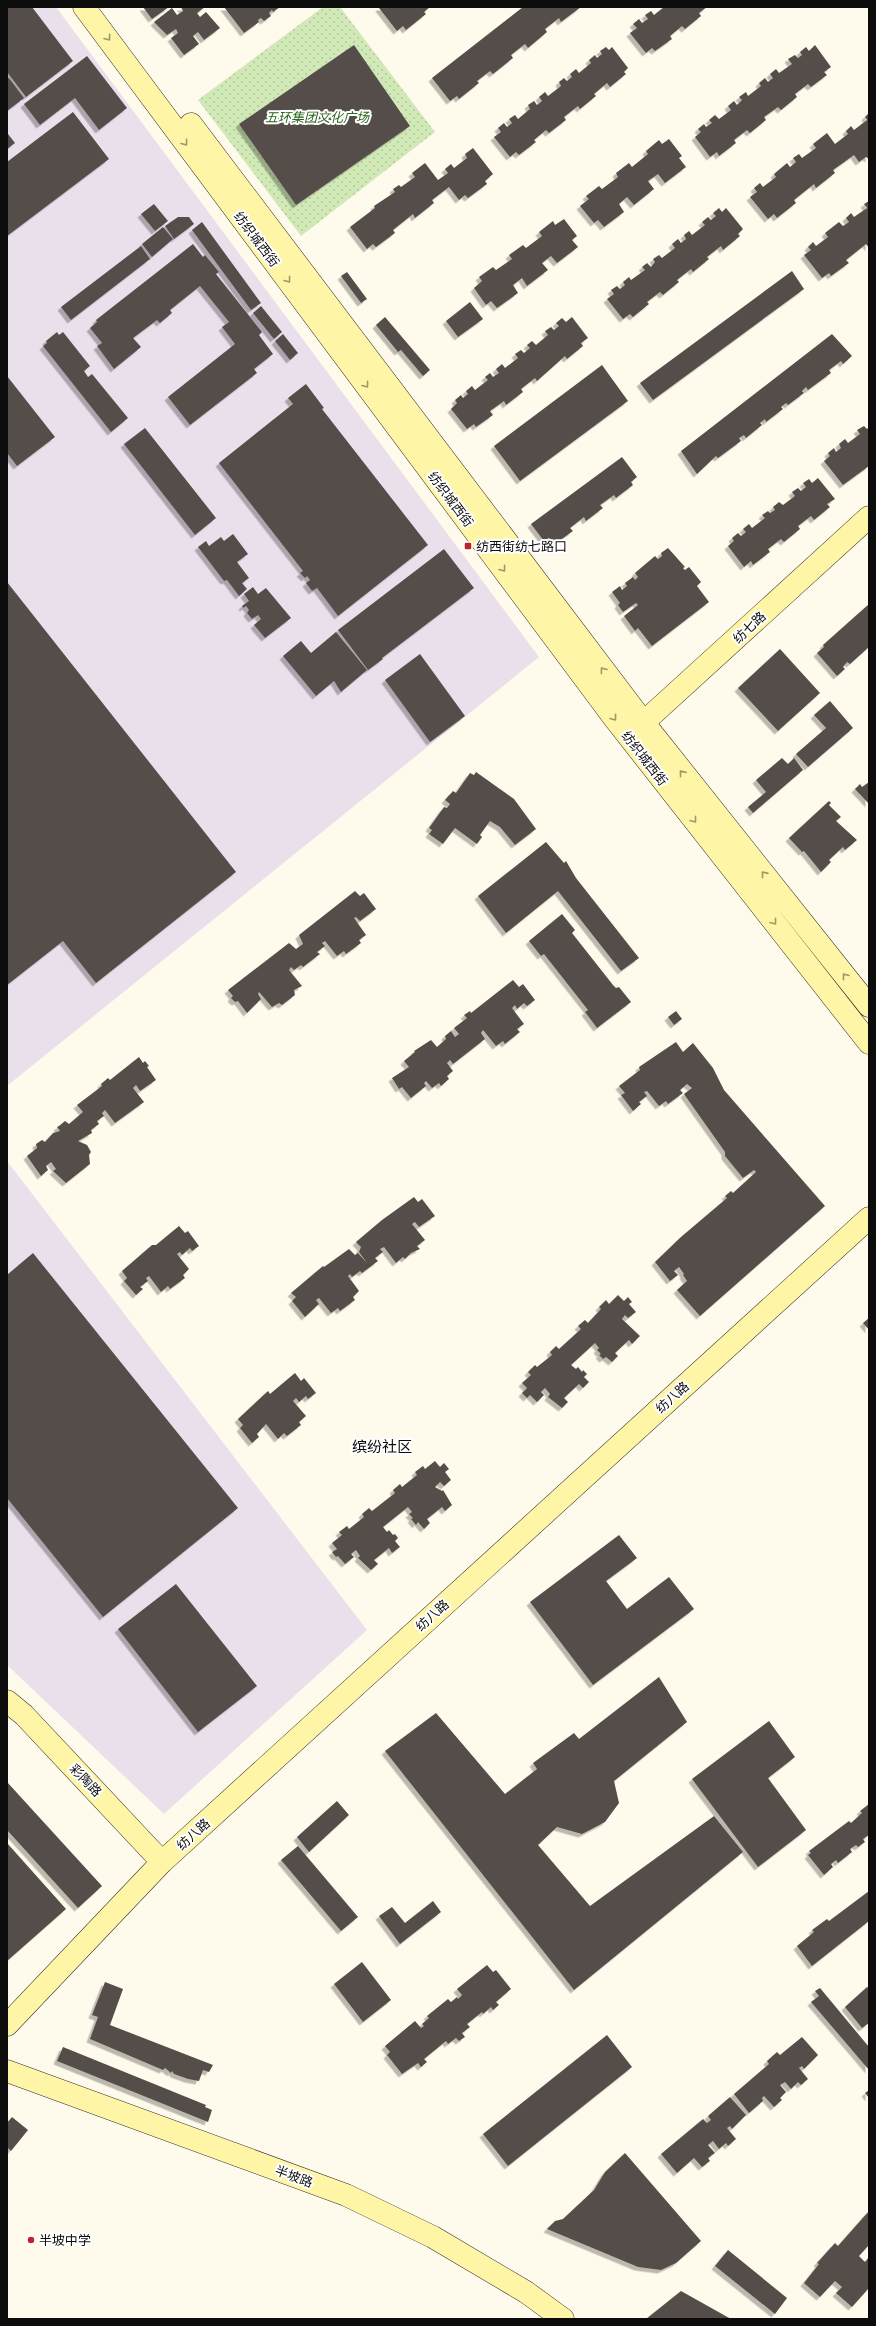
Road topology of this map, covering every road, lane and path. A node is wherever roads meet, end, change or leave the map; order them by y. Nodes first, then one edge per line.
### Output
1 (84, 7) edge
2 (102, 7) edge
3 (869, 517) edge
4 (636, 730) junction
5 (869, 1006) edge
6 (869, 1043) edge
7 (869, 1218) edge
8 (7, 1701) edge
9 (162, 1862) junction
10 (7, 2025) edge
11 (7, 2071) edge
12 (563, 2319) edge

1 -> 4 street, 纺织城西街
4 -> 2 street, 纺织城西街
3 - 4 street, 纺七路
5 -> 4 street, 纺织城西街
4 -> 6 street, 纺织城西街
7 - 9 street, 纺八路
8 - 9 street, 彩陶路
9 - 10 street, 纺八路
11 - 12 street, 半坡路

